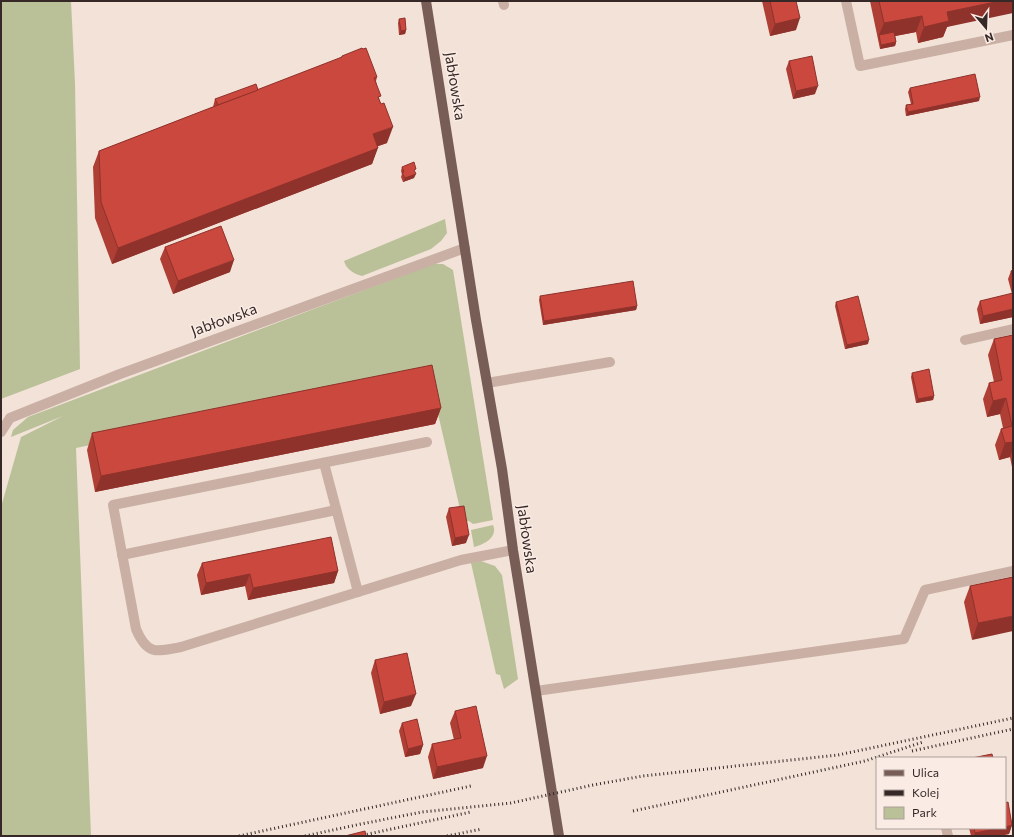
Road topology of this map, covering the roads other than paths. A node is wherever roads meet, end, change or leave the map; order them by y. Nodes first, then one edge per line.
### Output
1 (426, 1) edge
2 (846, 1) edge
3 (1013, 35) edge
4 (465, 248) junction
5 (1013, 329) edge
6 (965, 340) dead end
7 (610, 362) dead end
8 (487, 383) junction
9 (1, 432) edge
10 (427, 442) dead end
11 (324, 463) junction
12 (336, 510) junction
13 (513, 550) junction
14 (122, 555) junction
15 (1013, 571) edge
16 (358, 592) junction
17 (536, 691) junction
18 (559, 836) edge

1 - 4 main road, Jabłowska
2 - 3 lane
4 - 8 main road, Jabłowska
4 - 9 lane, Jabłowska
5 - 6 lane
7 - 8 lane
8 - 13 main road, Jabłowska
10 - 11 lane
11 - 12 lane
11 - 14 lane
12 - 14 lane
12 - 16 lane
13 - 16 lane
13 - 17 main road, Jabłowska
14 - 16 lane
15 - 17 lane
17 - 18 main road, Jabłowska

